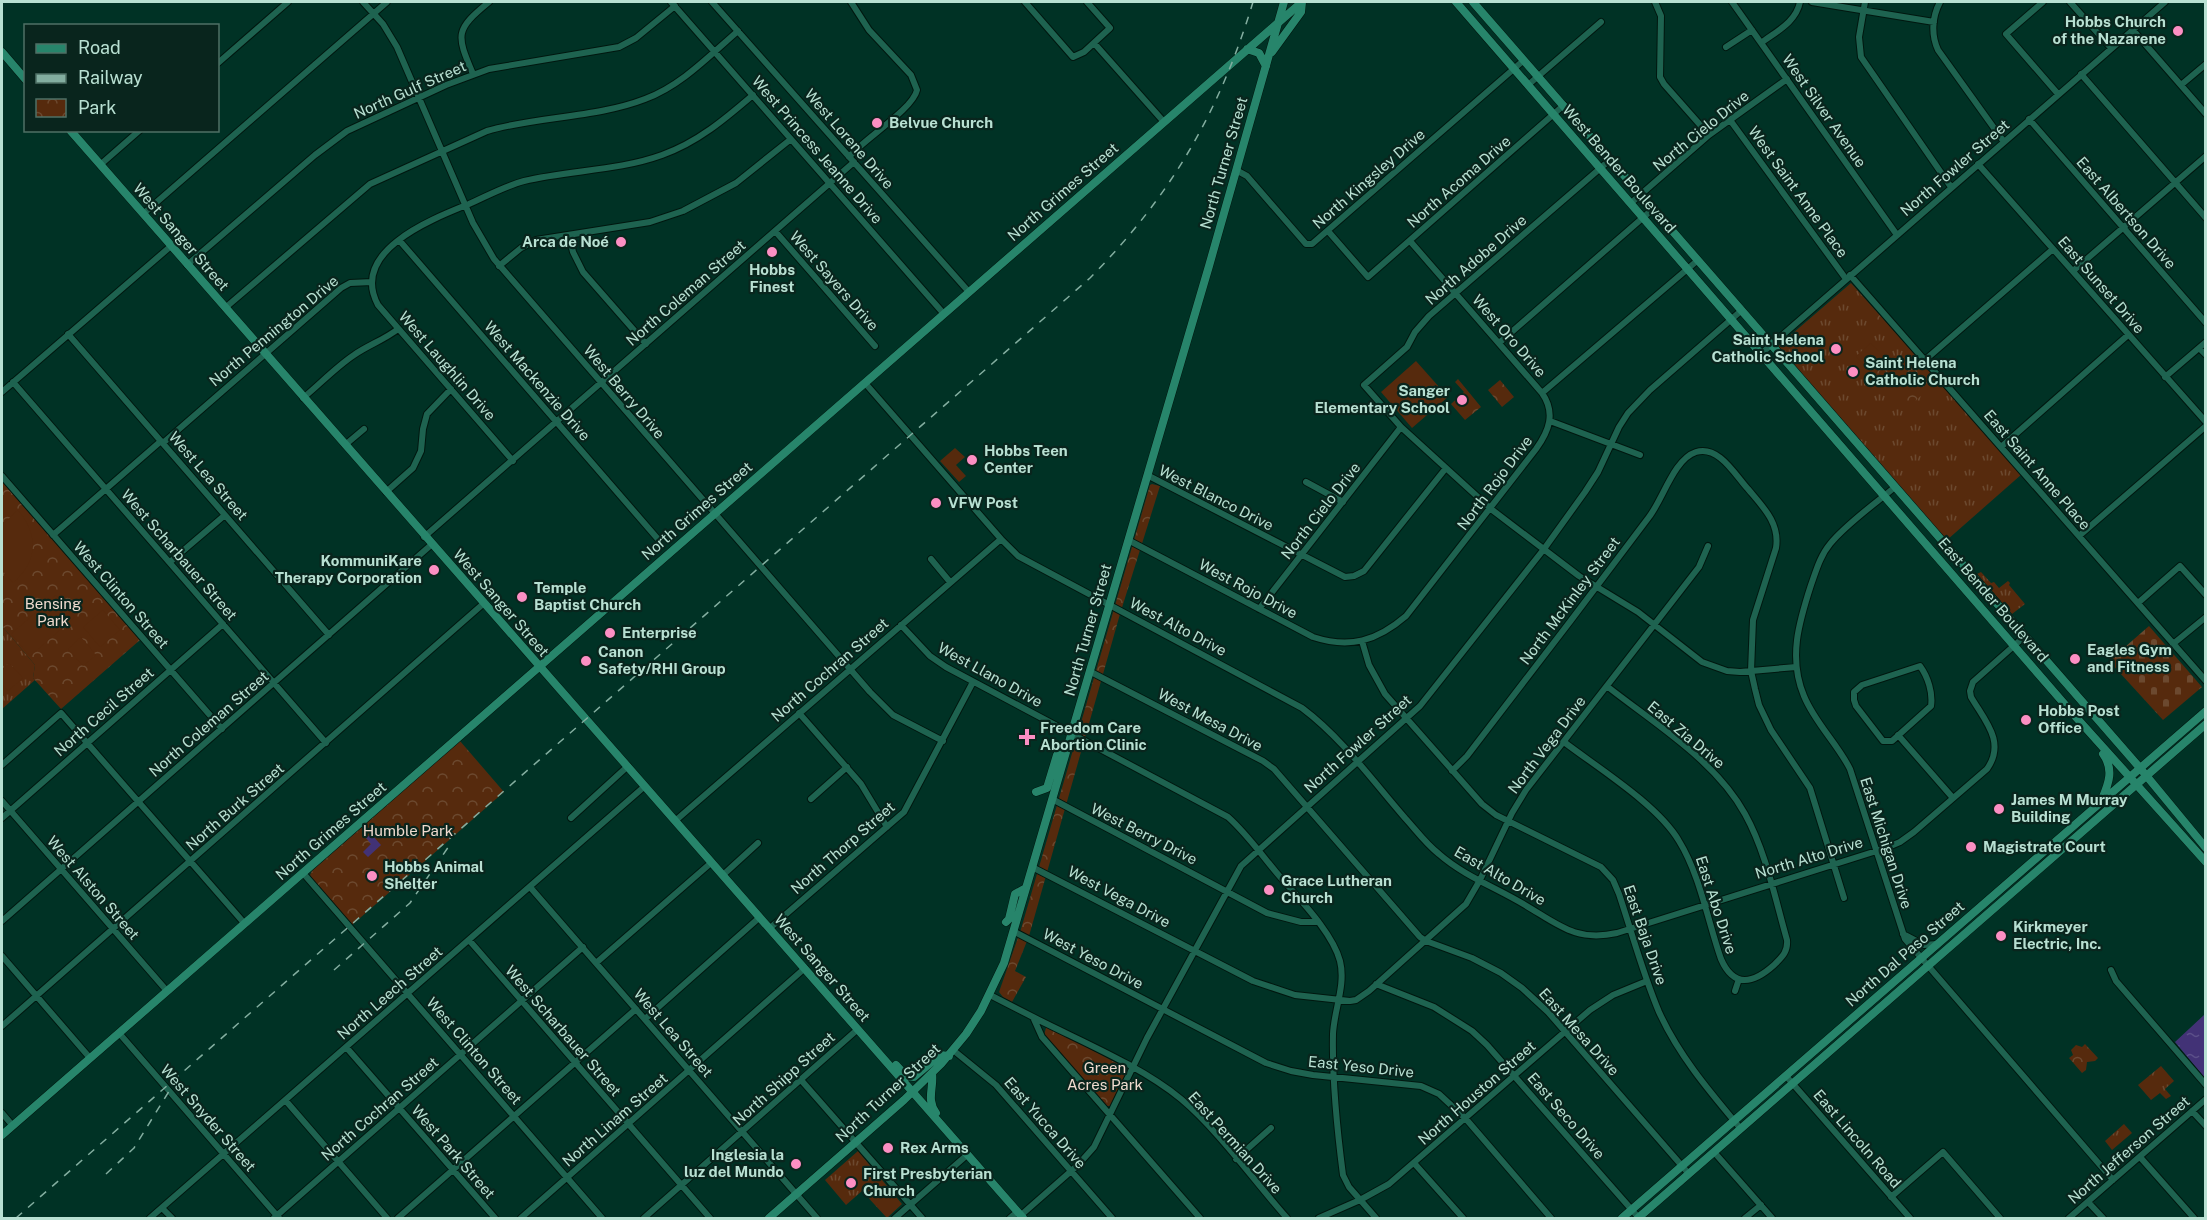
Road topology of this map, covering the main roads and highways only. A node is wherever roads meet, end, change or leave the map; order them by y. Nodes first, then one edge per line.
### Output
1 (1284, 2) edge
2 (1302, 2) edge
3 (1456, 2) edge
4 (1473, 2) edge
5 (1279, 21) junction
6 (1247, 49) junction
7 (2, 52) edge
8 (1269, 56) junction
9 (1266, 66) junction
10 (24, 78) edge
11 (72, 132) edge
12 (1772, 344) joint
13 (1762, 353) joint
14 (539, 667) junction
15 (2088, 708) junction
16 (2205, 711) edge
17 (2074, 715) junction
18 (2205, 724) edge
19 (2100, 744) junction
20 (1066, 747) junction
21 (2140, 768) junction
22 (2146, 776) junction
23 (2129, 777) junction
24 (2136, 785) junction
25 (1036, 792) dead end
26 (2100, 803) junction
27 (2205, 848) edge
28 (2205, 862) edge
29 (1026, 888) junction
30 (1006, 922) dead end
31 (951, 1053) junction
32 (884, 1060) junction
33 (932, 1073) junction
34 (913, 1092) junction
35 (2, 1135) edge
36 (964, 1151) junction
37 (1020, 1215) edge
38 (769, 1218) edge
39 (1622, 1218) edge
40 (1638, 1218) edge

1 - 5 main road, North Turner Street
2 - 5 main road, North Grimes Street
2 - 8 main road
3 - 13 main road, West Bender Boulevard
4 - 12 main road, West Bender Boulevard
5 - 6 main road, North Grimes Street
5 - 8 main road, North Turner Street
6 - 9 main road
6 - 14 main road, North Grimes Street
7 - 10 main road
8 - 9 main road, North Turner Street
9 - 20 main road, North Turner Street
11 - 14 main road, West Sanger Street
12 - 15 main road, East Bender Boulevard
13 - 17 main road, East Bender Boulevard
14 - 32 main road, West Sanger Street
14 - 35 main road, North Grimes Street
15 - 17 main road
15 - 21 main road, East Bender Boulevard
16 - 21 main road, North Dal Paso Street
17 - 19 main road, East Bender Boulevard
18 - 22 main road, North Dal Paso Street
19 - 23 main road, East Bender Boulevard
19 - 26 main road
20 - 25 main road
20 - 29 main road, North Turner Street
21 - 22 main road, East Bender Boulevard
21 - 23 main road, North Dal Paso Street
22 - 24 main road, North Dal Paso Street
22 - 27 main road, East Bender Boulevard
23 - 24 main road, East Bender Boulevard
23 - 26 main road, North Dal Paso Street
24 - 28 main road, East Bender Boulevard
24 - 40 main road, North Dal Paso Street
26 - 39 main road, North Dal Paso Street
29 - 30 main road
29 - 31 main road, North Turner Street
31 - 32 main road
31 - 33 main road, North Turner Street
32 - 34 main road, West Sanger Street
33 - 34 main road, North Turner Street
33 - 36 main road
34 - 36 main road, West Sanger Street
34 - 38 main road, North Turner Street
36 - 37 main road

